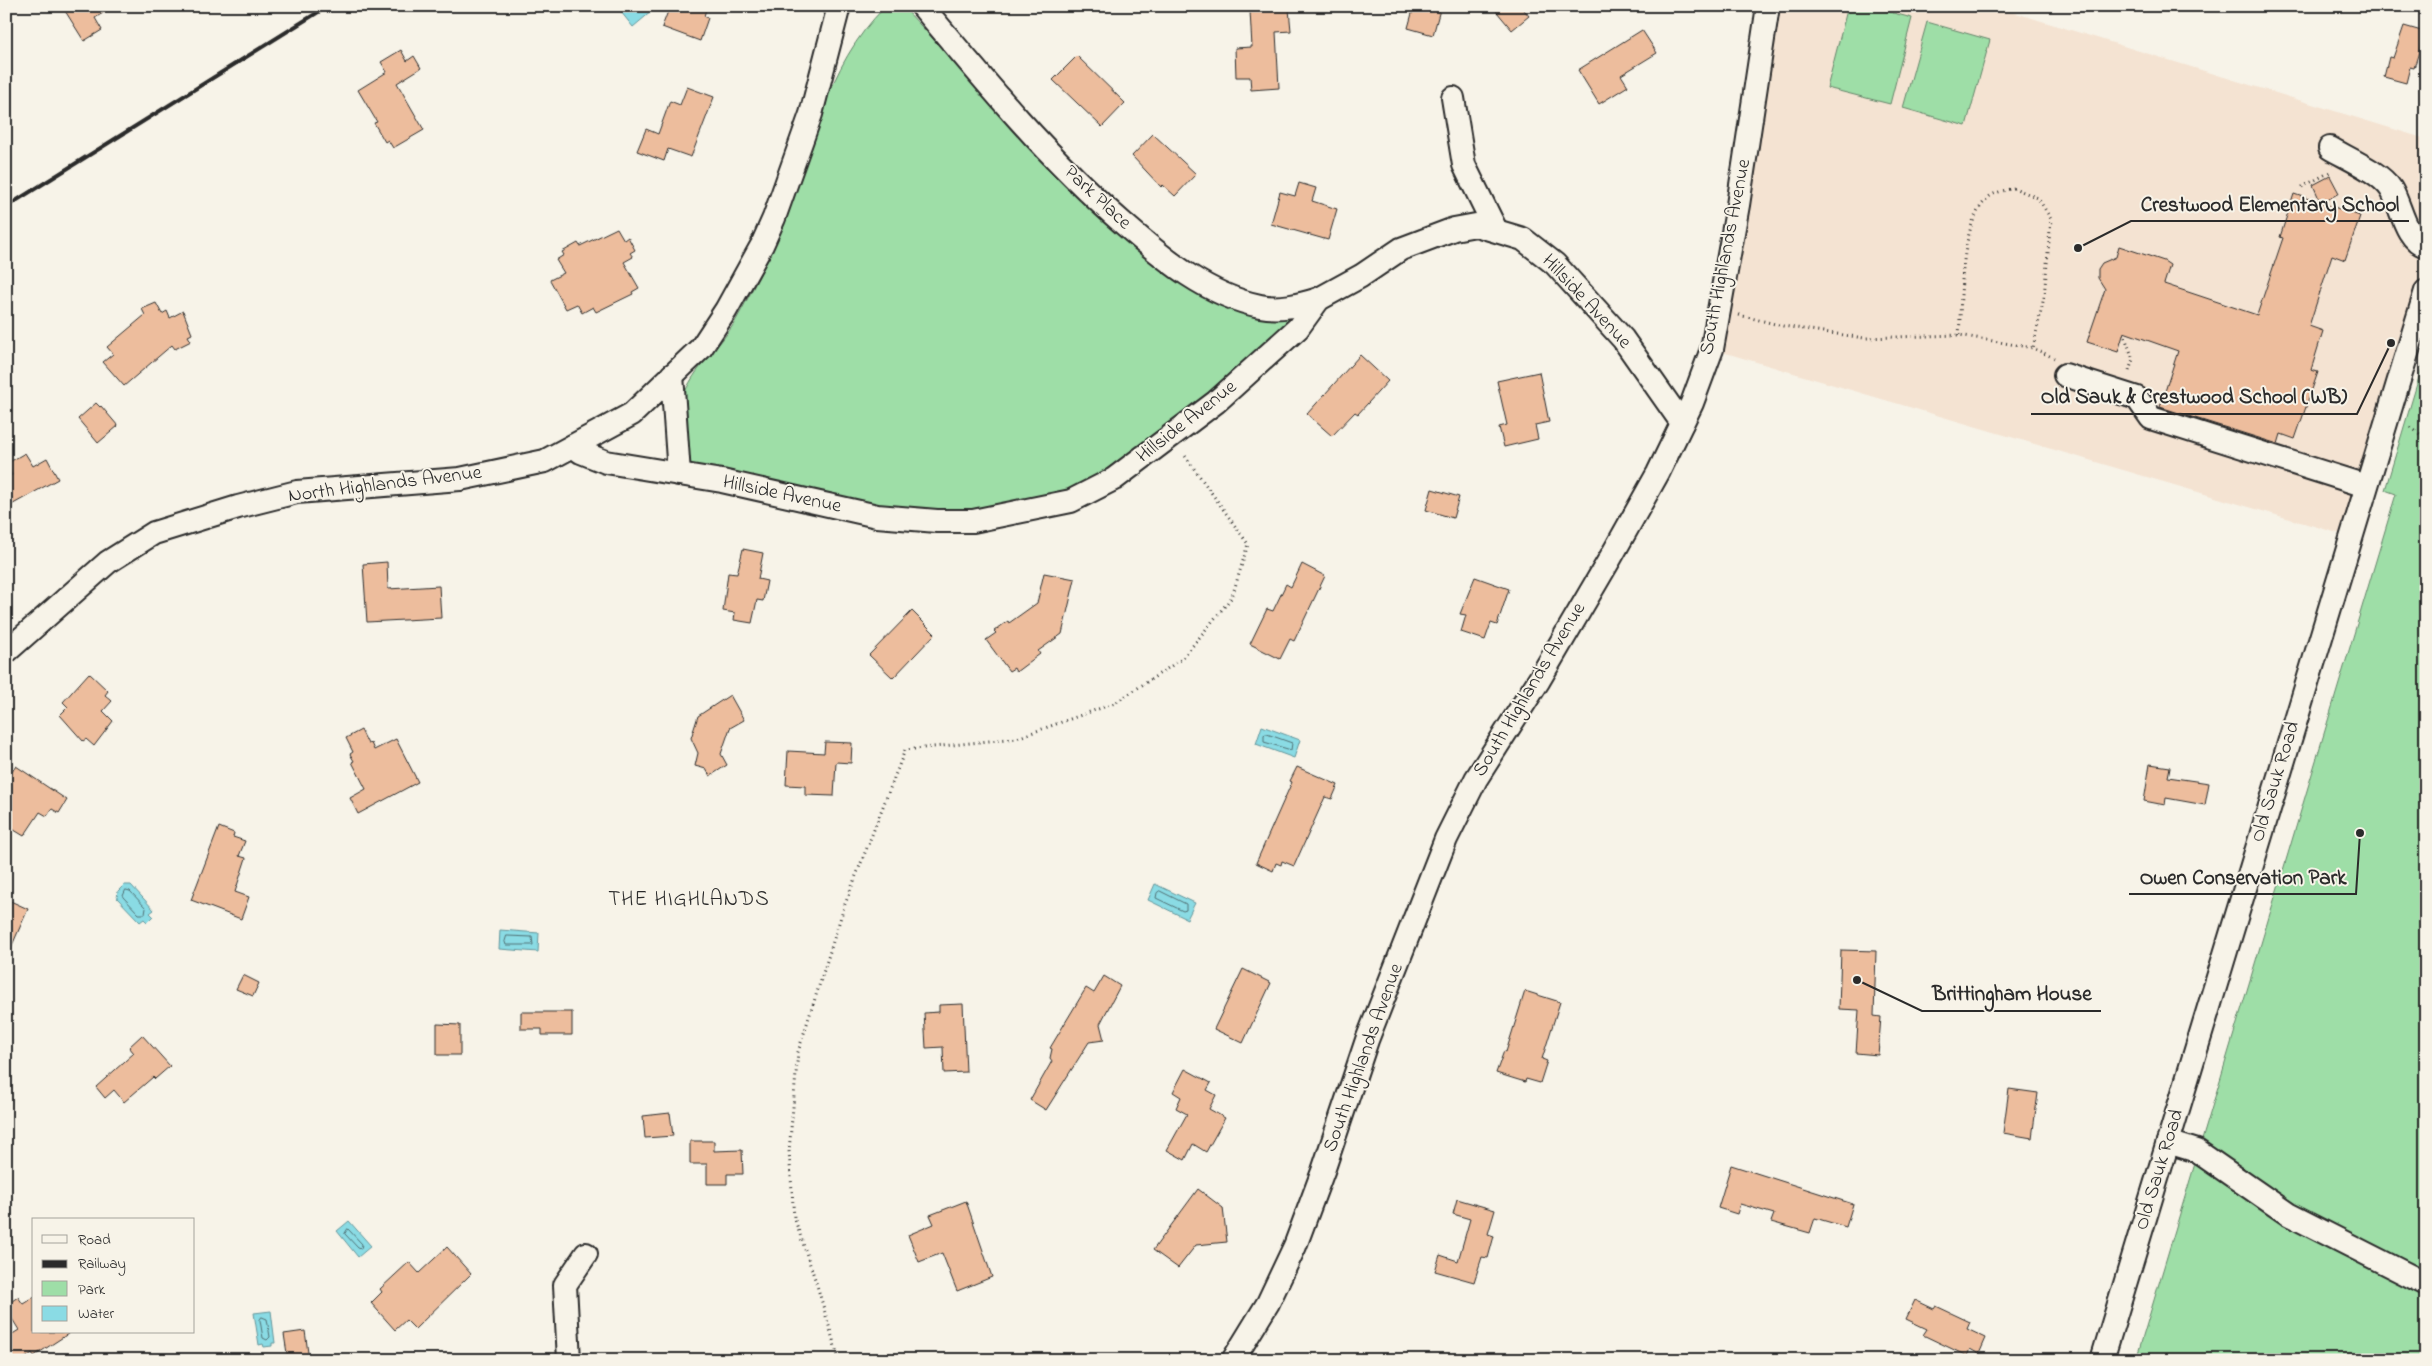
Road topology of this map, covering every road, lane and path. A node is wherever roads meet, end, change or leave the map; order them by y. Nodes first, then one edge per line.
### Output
1 (838, 6) edge
2 (922, 6) edge
3 (1768, 6) edge
4 (1453, 98) dead end
5 (2330, 148) dead end
6 (2334, 170) dead end
7 (2302, 186) dead end
8 (1496, 230) junction
9 (2426, 246) edge
10 (2426, 291) edge
11 (1319, 299) junction
12 (1719, 310) junction
13 (1959, 335) junction
14 (2125, 337) dead end
15 (2033, 348) junction
16 (2060, 367) joint
17 (672, 375) junction
18 (2122, 393) junction
19 (1682, 423) junction
20 (2411, 427) dead end
21 (1169, 438) junction
22 (2426, 439) edge
23 (573, 446) junction
24 (678, 474) junction
25 (2366, 486) junction
26 (6, 652) edge
27 (2168, 1142) junction
28 (586, 1254) dead end
29 (2426, 1284) edge
30 (569, 1360) edge
31 (839, 1360) edge
32 (1233, 1360) edge
33 (2102, 1360) edge

1 - 17 street, North Highlands Avenue
2 - 11 street, Park Place
3 - 12 street, South Highlands Avenue
4 - 8 street
5 - 9 street
6 - 7 path
8 - 11 street, Hillside Avenue
8 - 19 street, Hillside Avenue
10 - 25 street, Old Sauk Road
11 - 21 street, Hillside Avenue
12 - 13 path
12 - 19 street, South Highlands Avenue
13 - 15 path
13 - 15 path
14 - 18 path
15 - 16 path
16 - 18 street
17 - 23 street, North Highlands Avenue
17 - 24 street
18 - 25 street
19 - 32 street, South Highlands Avenue
20 - 22 path
21 - 24 street, Hillside Avenue
21 - 31 path
23 - 24 street, Hillside Avenue
23 - 26 street, North Highlands Avenue
25 - 27 street, Old Sauk Road
27 - 29 street
27 - 33 street, Old Sauk Road
28 - 30 street

